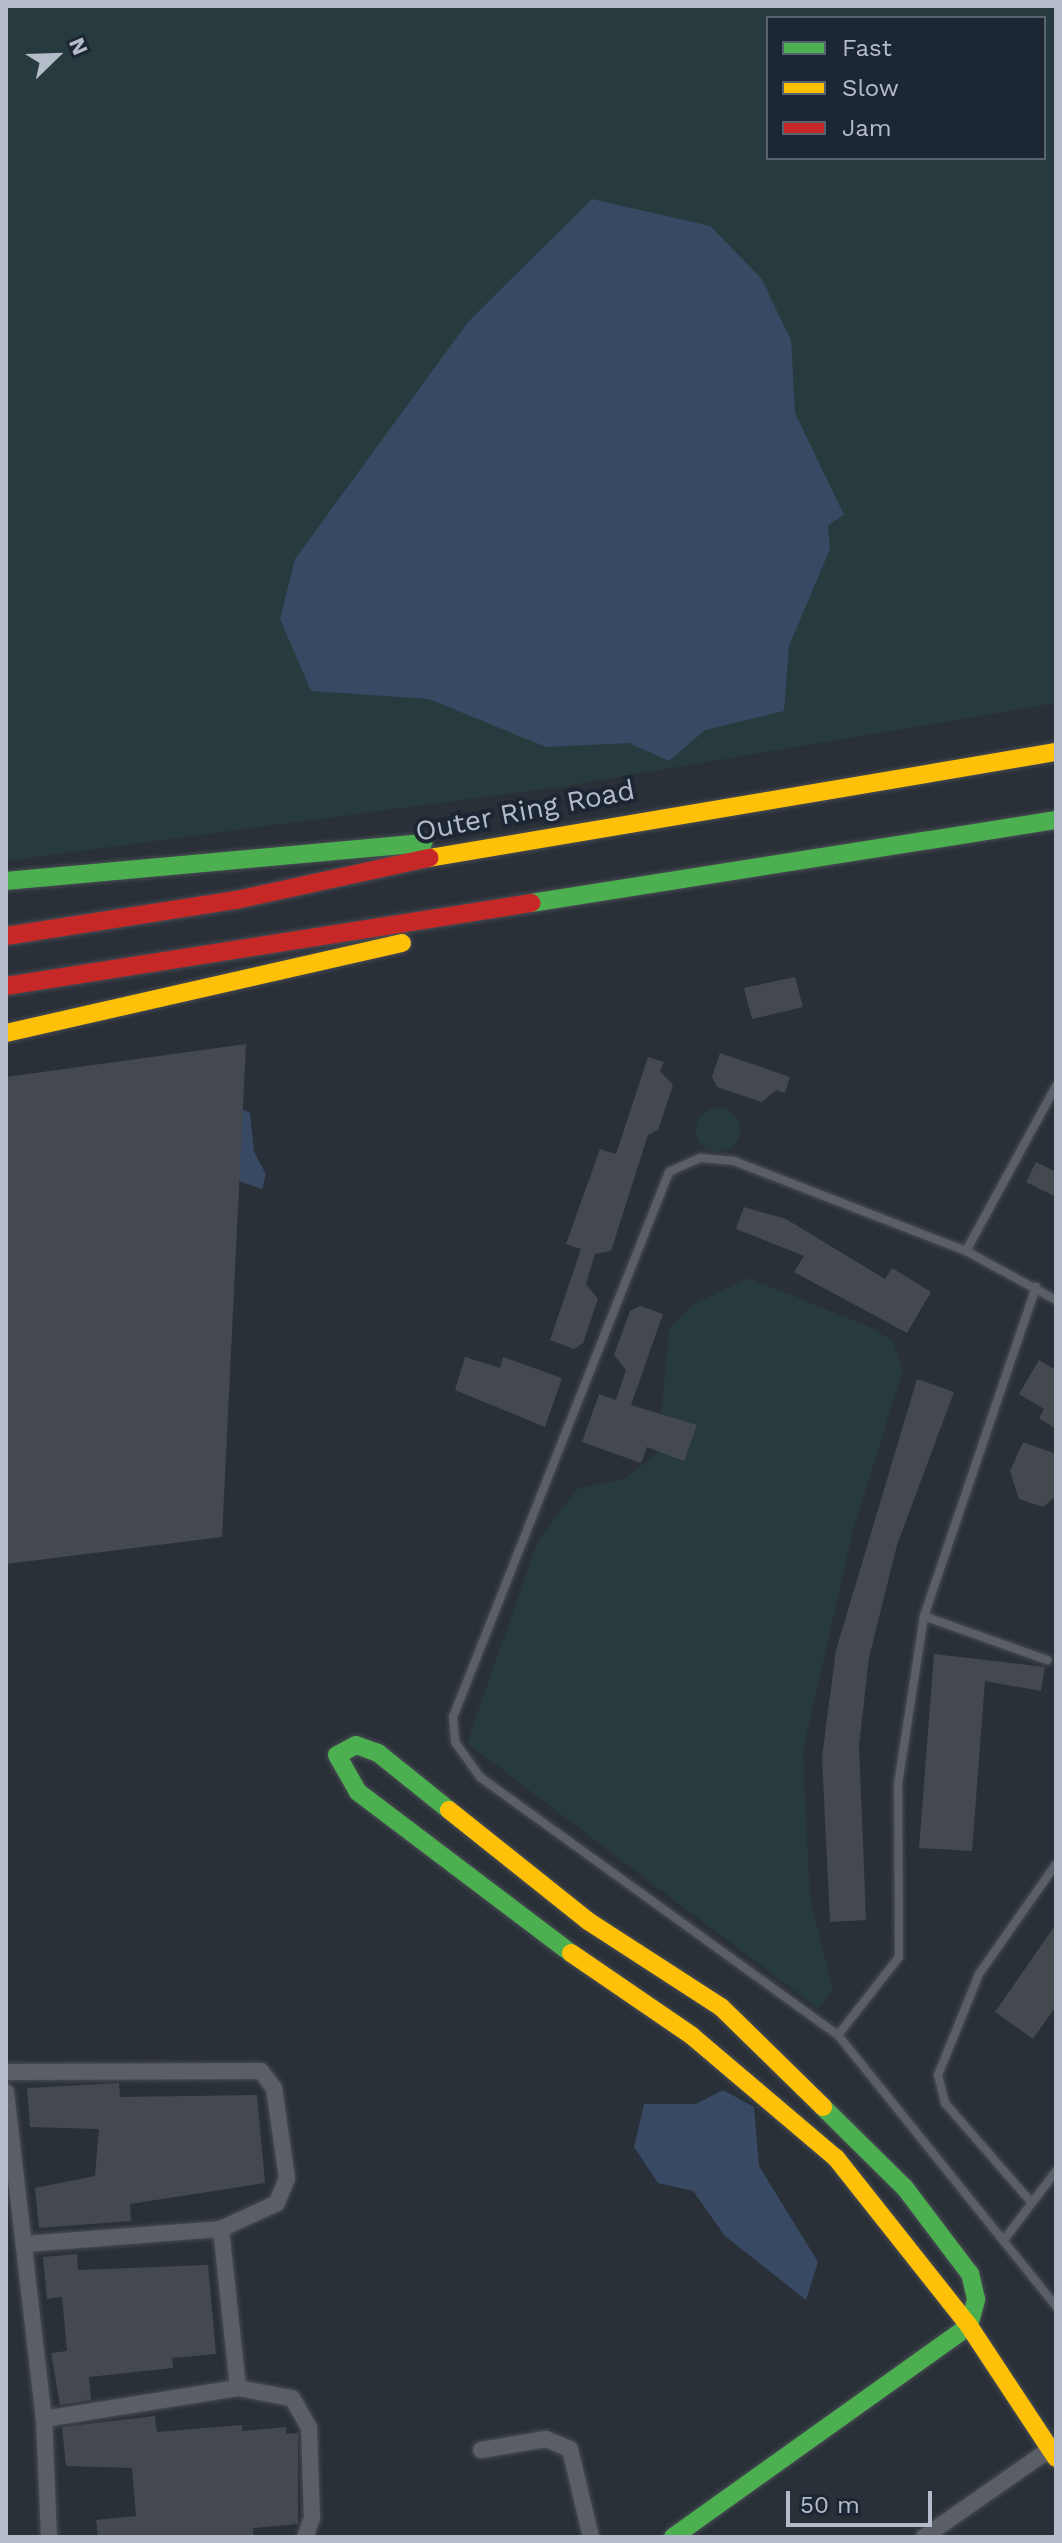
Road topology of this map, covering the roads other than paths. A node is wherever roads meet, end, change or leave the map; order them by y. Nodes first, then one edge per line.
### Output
1 (1056, 752) edge
2 (1056, 820) edge
3 (537, 834) junction
4 (6, 881) edge
5 (544, 906) junction
6 (6, 936) edge
7 (6, 986) edge
8 (6, 1033) edge
9 (1056, 1086) edge
10 (966, 1251) junction
11 (1036, 1287) junction
12 (1056, 1300) edge
13 (924, 1616) junction
14 (1047, 1660) dead end
15 (1056, 1864) edge
16 (838, 2035) junction
17 (6, 2072) edge
18 (6, 2092) edge
19 (1056, 2171) edge
20 (1031, 2202) junction
21 (221, 2229) junction
22 (1004, 2240) junction
23 (24, 2244) junction
24 (1056, 2306) edge
25 (969, 2326) junction
26 (238, 2388) junction
27 (44, 2419) junction
28 (481, 2450) dead end
29 (1053, 2453) edge
30 (49, 2537) edge
31 (305, 2537) edge
32 (591, 2537) edge
33 (673, 2537) edge
34 (924, 2537) edge

1 - 3 main road, Outer Ring Road
2 - 5 main road
3 - 4 main road
3 - 6 main road, Outer Ring Road
5 - 7 main road
5 - 8 main road
9 - 10 lane
10 - 11 lane
10 - 16 lane
11 - 12 lane
11 - 13 lane
13 - 14 lane
13 - 16 lane
15 - 20 lane
16 - 22 lane
17 - 21 street
18 - 23 street
19 - 20 lane
20 - 22 lane
21 - 23 street
21 - 26 street
22 - 24 lane
23 - 27 street
25 - 25 main road
25 - 29 main road
25 - 33 main road
26 - 27 street
26 - 31 street
27 - 30 street
28 - 32 street
29 - 34 street

